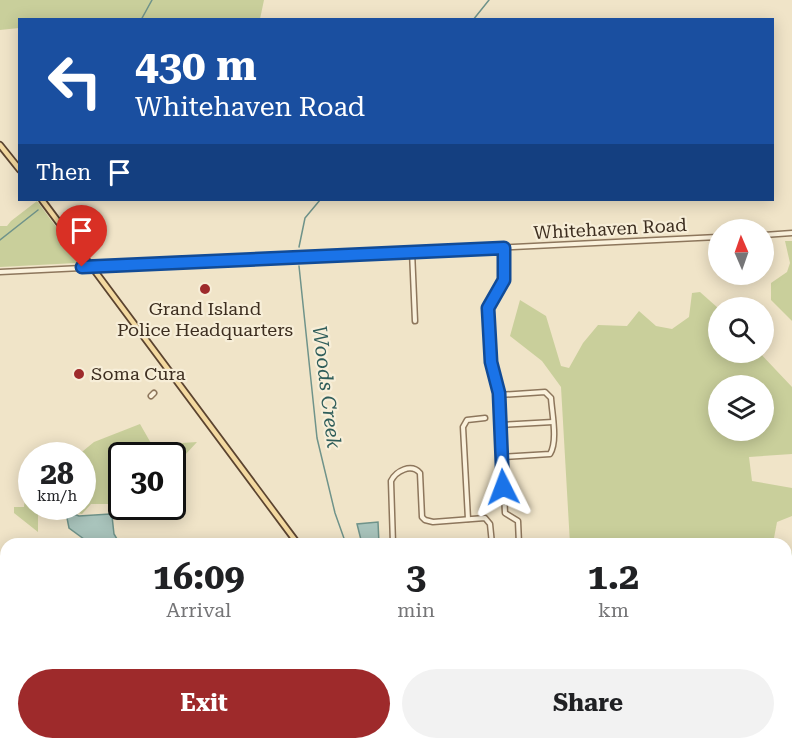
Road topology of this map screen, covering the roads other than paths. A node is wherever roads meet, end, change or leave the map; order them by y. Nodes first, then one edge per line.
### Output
1 (0, 145) edge
2 (18, 168) edge
3 (43, 201) edge
4 (792, 233) edge
5 (774, 234) edge
6 (708, 238) edge
7 (504, 248) junction
8 (412, 251) junction
9 (91, 267) junction
10 (0, 272) edge
11 (415, 321) dead end
12 (499, 395) junction
13 (485, 418) dead end
14 (552, 422) junction
15 (500, 425) junction
16 (502, 457) junction
17 (468, 519) junction
18 (294, 538) edge
19 (393, 538) edge
20 (492, 538) edge
21 (519, 538) edge

1 - 2 main road
3 - 9 main road
4 - 5 street
6 - 7 street, Whitehaven Road
7 - 8 street, Whitehaven Road
7 - 12 street
8 - 9 street, Whitehaven Road
8 - 11 street
9 - 10 street, Whitehaven Road
9 - 18 main road
12 - 14 street
12 - 15 street
13 - 17 street
14 - 15 street
14 - 16 street
15 - 16 street
16 - 21 street
17 - 19 street
17 - 20 street

